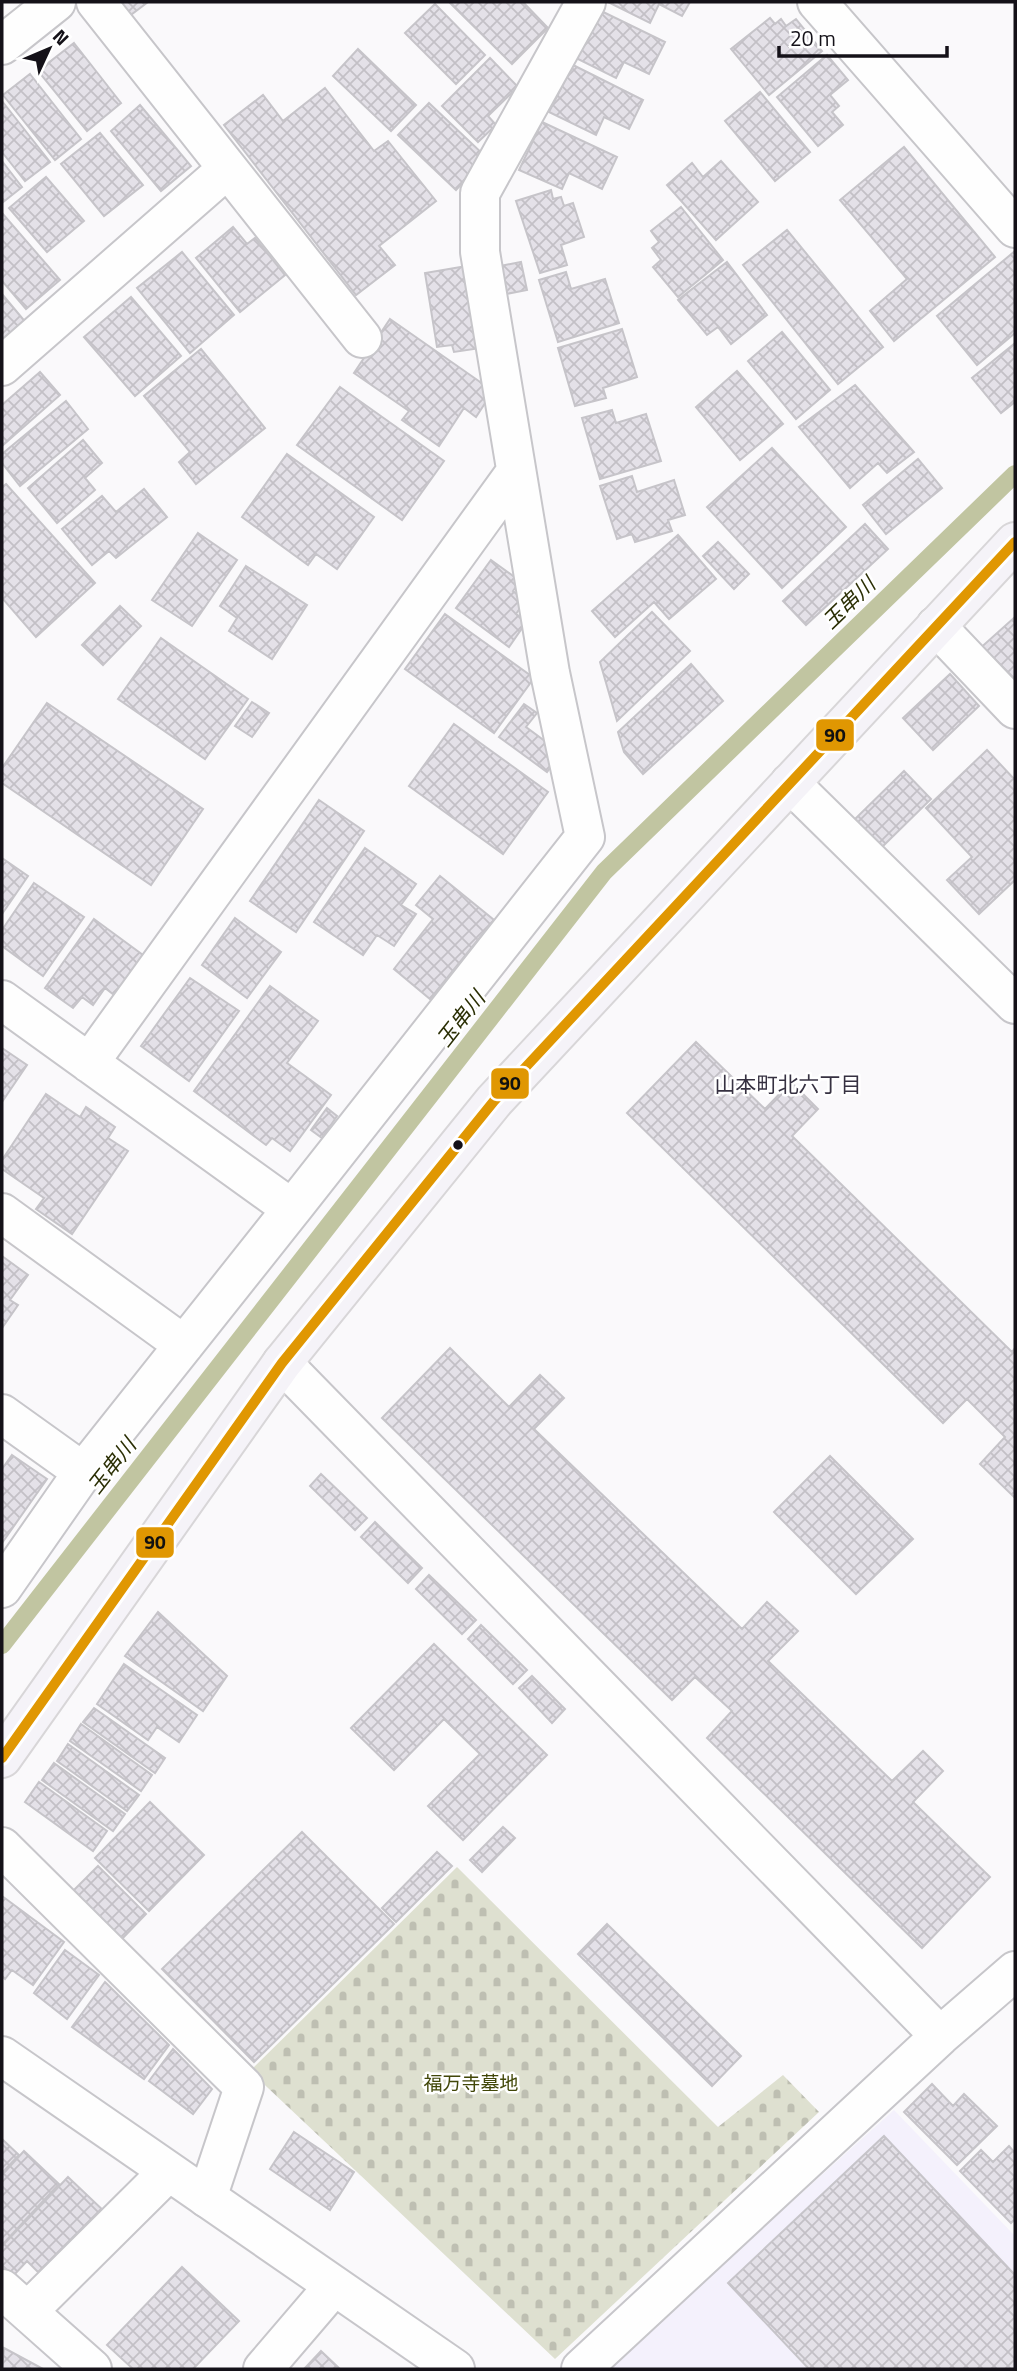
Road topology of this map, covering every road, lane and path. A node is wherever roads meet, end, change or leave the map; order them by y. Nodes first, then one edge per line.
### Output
1 (56, 2) edge
2 (96, 2) edge
3 (586, 2) edge
4 (817, 2) edge
5 (2, 45) edge
6 (226, 170) junction
7 (1015, 228) edge
8 (362, 338) dead end
9 (2, 366) edge
10 (515, 473) junction
11 (1015, 542) edge
12 (936, 626) junction
13 (1015, 709) edge
14 (790, 783) junction
15 (2, 1000) edge
16 (1015, 1004) edge
17 (89, 1063) junction
18 (292, 1209) junction
19 (2, 1213) edge
20 (184, 1345) junction
21 (282, 1363) junction
22 (2, 1414) edge
23 (83, 1472) junction
24 (2, 1588) edge
25 (2, 1758) edge
26 (2, 1847) edge
27 (1015, 1971) edge
28 (940, 2036) junction
29 (2, 2056) edge
30 (168, 2172) junction
31 (207, 2198) junction
32 (334, 2287) junction
33 (15, 2300) edge
34 (92, 2369) edge
35 (263, 2369) edge
36 (455, 2369) edge
37 (581, 2369) edge

1 - 5 street
2 - 6 street
3 - 10 street
4 - 7 street
6 - 8 street
6 - 9 street
10 - 17 street
10 - 18 street
11 - 12 main road
12 - 13 street
12 - 14 main road
14 - 16 street
14 - 21 main road
15 - 17 street
17 - 18 street
18 - 20 street
19 - 20 street
20 - 23 street
21 - 25 main road
21 - 28 street
22 - 23 street
23 - 24 street
26 - 31 street
27 - 28 street
28 - 37 street
29 - 30 street
30 - 31 street
30 - 33 street
31 - 32 street
32 - 35 street
32 - 36 street
33 - 34 street

